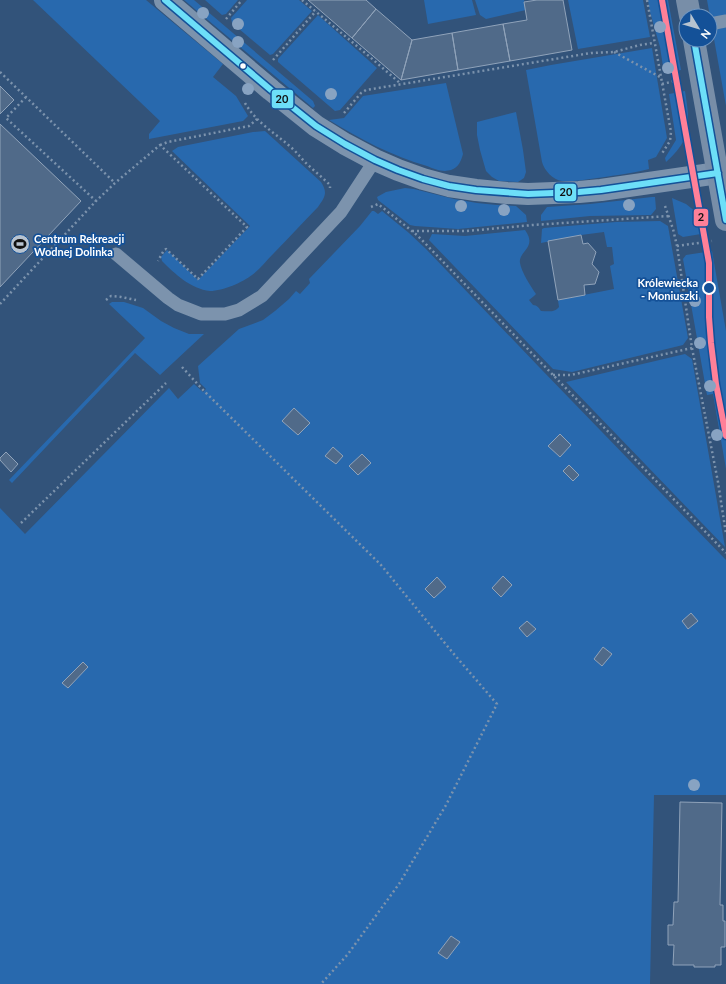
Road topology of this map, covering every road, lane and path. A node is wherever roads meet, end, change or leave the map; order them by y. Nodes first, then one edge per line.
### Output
1 (165, 0) edge
2 (242, 0) edge
3 (302, 0) edge
4 (647, 0) edge
5 (316, 11) junction
6 (224, 21) dead end
7 (654, 43) junction
8 (695, 48) edge
9 (614, 52) junction
10 (271, 62) dead end
11 (0, 72) edge
12 (661, 77) junction
13 (401, 85) junction
14 (26, 97) junction
15 (344, 114) dead end
16 (160, 145) junction
17 (374, 160) junction
18 (718, 174) junction
19 (660, 182) junction
20 (115, 183) junction
21 (329, 192) dead end
22 (96, 201) junction
23 (378, 204) dead end
24 (669, 216) junction
25 (722, 230) edge
26 (412, 231) junction
27 (677, 246) junction
28 (116, 254) dead end
29 (159, 265) dead end
30 (0, 304) edge
31 (692, 348) junction
32 (182, 367) dead end
33 (553, 375) junction
34 (166, 383) dead end
35 (21, 523) dead end
36 (726, 534) edge
37 (726, 553) edge
38 (321, 984) edge

1 - 17 street
2 - 6 path
3 - 5 path
4 - 7 path
5 - 10 path
5 - 13 path
7 - 9 path
7 - 12 path
8 - 18 main road
9 - 12 path
9 - 13 path
11 - 14 path
12 - 19 path
13 - 15 path
14 - 20 path
14 - 22 path
16 - 20 path
16 - 21 path
16 - 29 path
17 - 19 street
17 - 28 lane
18 - 19 street
18 - 25 main road
19 - 24 path
20 - 22 path
22 - 30 path
23 - 26 path
24 - 26 path
24 - 27 path
25 - 27 path
26 - 33 path
27 - 31 path
31 - 33 path
31 - 36 path
32 - 38 path
33 - 37 path
34 - 35 path

